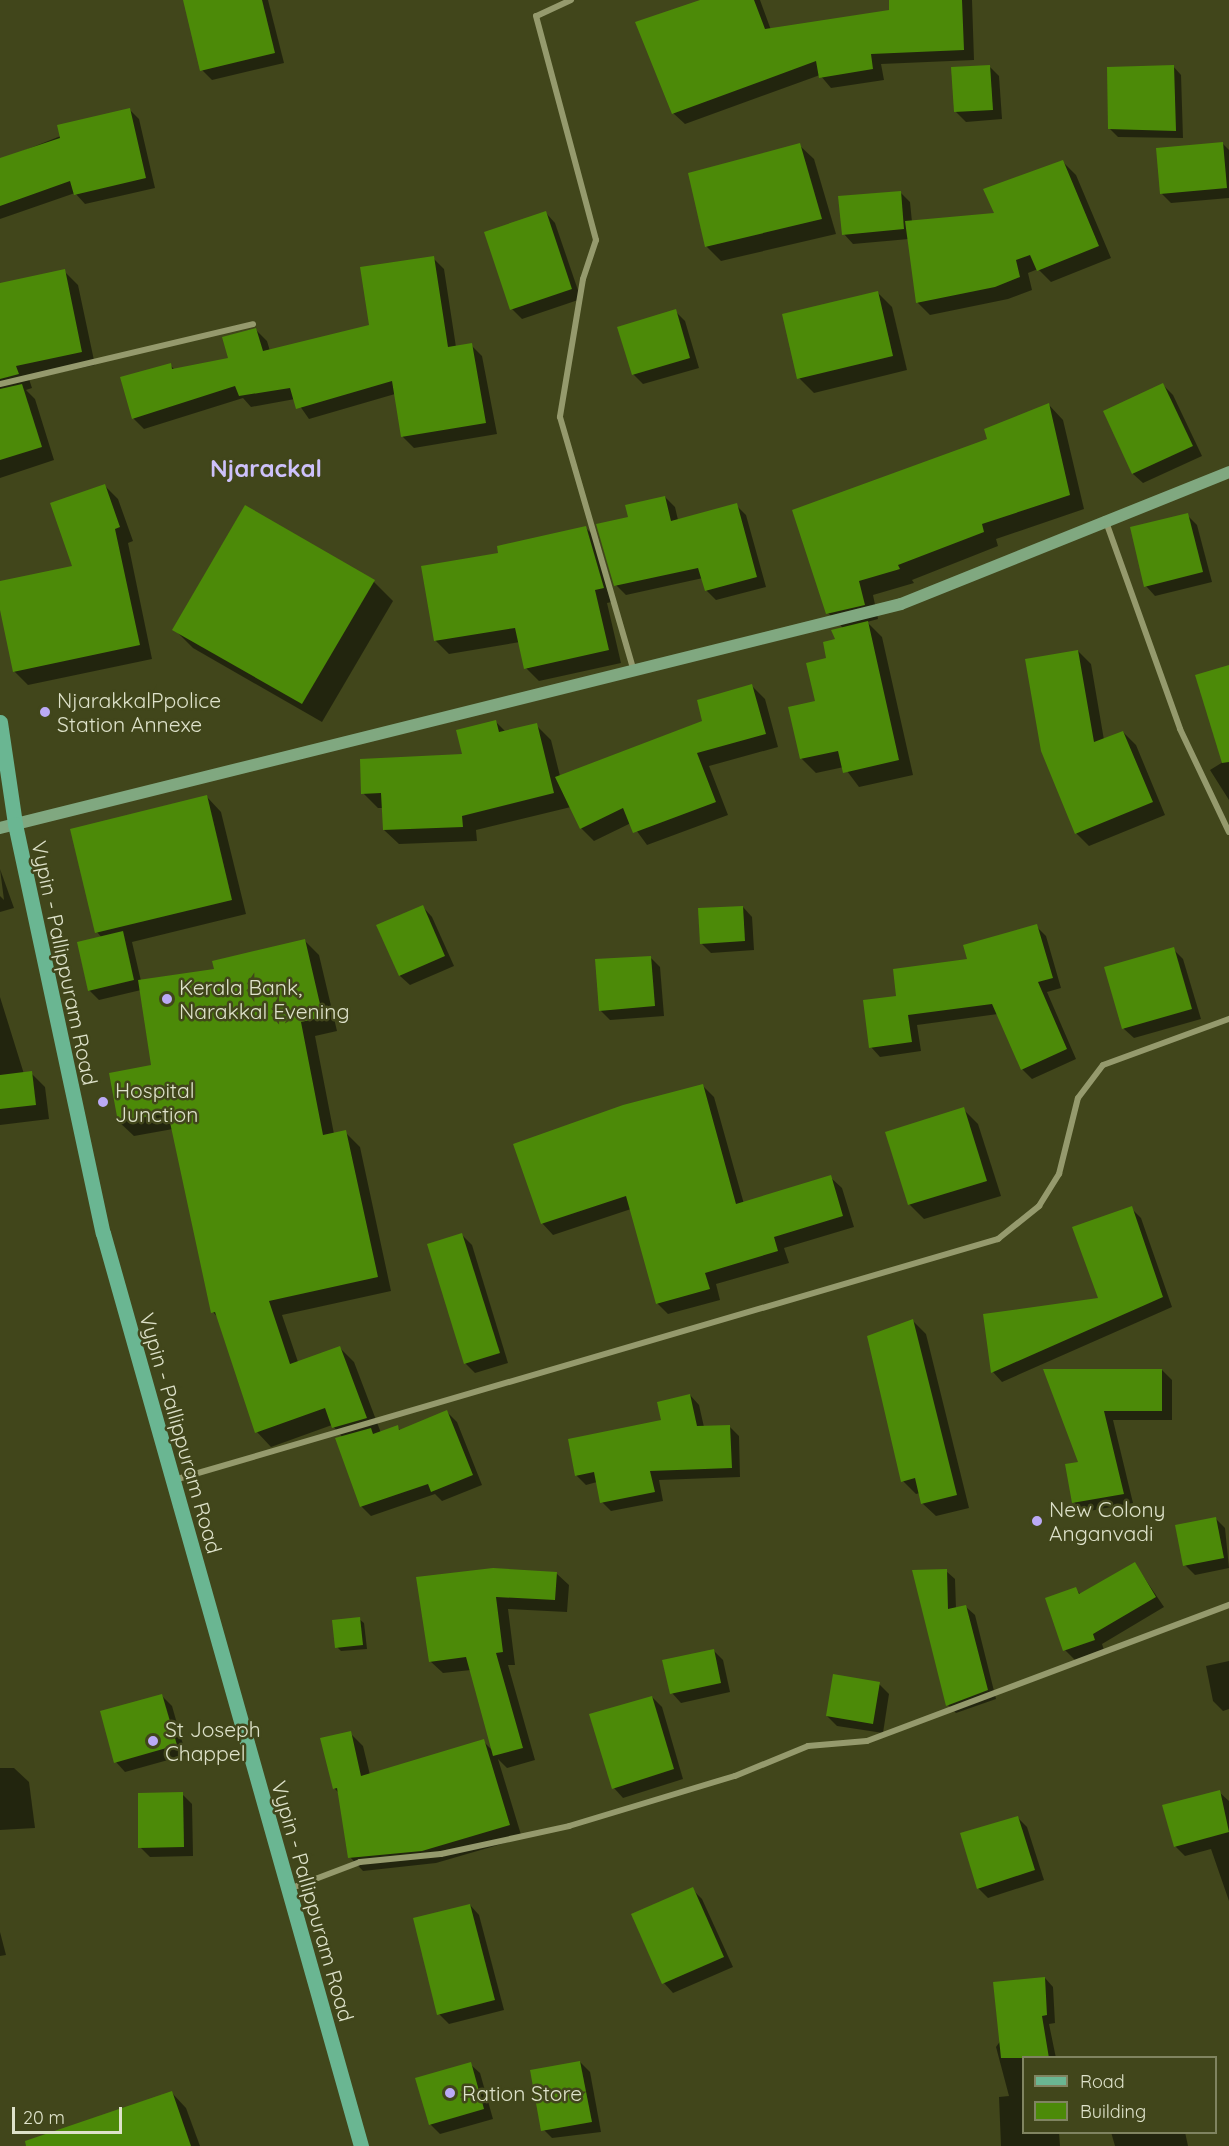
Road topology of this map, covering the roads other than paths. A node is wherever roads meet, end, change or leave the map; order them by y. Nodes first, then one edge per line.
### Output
1 (571, 0) edge
2 (253, 324) dead end
3 (0, 384) edge
4 (1229, 472) edge
5 (1105, 519) junction
6 (634, 672) junction
7 (0, 722) edge
8 (7, 826) edge
9 (1229, 832) edge
10 (1229, 1019) edge
11 (173, 1481) junction
12 (1229, 1605) edge
13 (288, 1889) junction
14 (361, 2146) edge

1 - 6 street
2 - 3 street
4 - 5 main road
5 - 6 main road
5 - 9 street
6 - 8 main road
7 - 8 main road, Vypin - Pallippuram Road
8 - 11 main road, Vypin - Pallippuram Road
10 - 11 street
11 - 13 main road, Vypin - Pallippuram Road
12 - 13 street
13 - 14 main road, Vypin - Pallippuram Road

